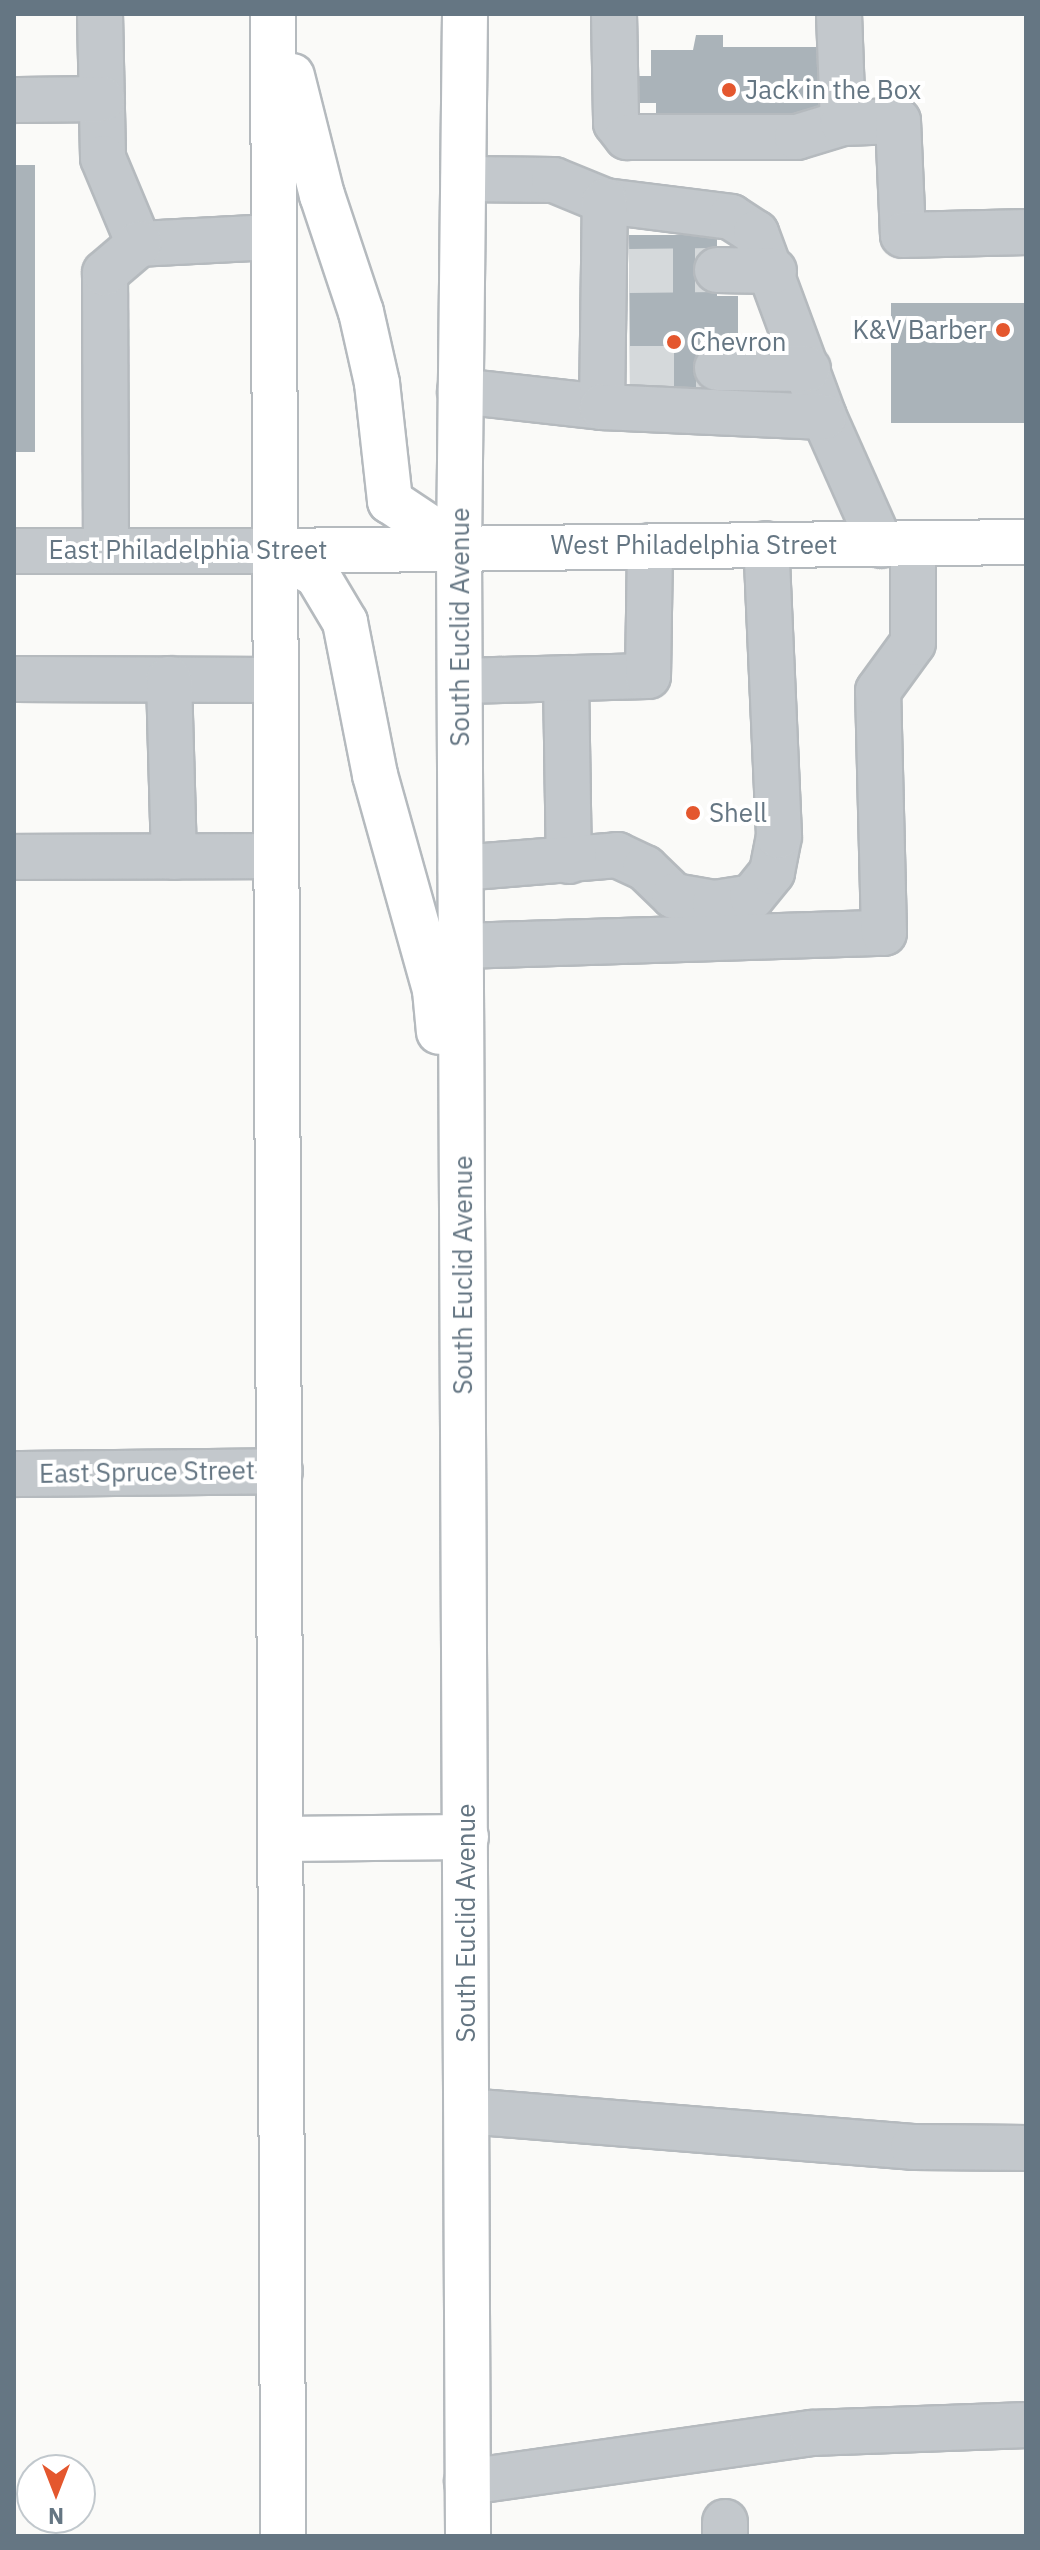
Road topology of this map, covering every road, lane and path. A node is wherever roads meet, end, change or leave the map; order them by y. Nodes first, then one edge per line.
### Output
1 (100, 14) edge
2 (273, 14) edge
3 (282, 14) edge
4 (465, 14) edge
5 (614, 14) edge
6 (839, 14) edge
7 (102, 99) junction
8 (14, 100) edge
9 (843, 123) junction
10 (463, 179) junction
11 (605, 201) junction
12 (1026, 232) edge
13 (274, 237) junction
14 (139, 244) junction
15 (717, 270) tunnel mouth
16 (774, 271) junction
17 (717, 368) tunnel mouth
18 (808, 369) junction
19 (611, 381) junction
20 (460, 391) junction
21 (824, 417) junction
22 (1026, 542) edge
23 (766, 544) junction
24 (897, 544) junction
25 (650, 546) junction
26 (459, 547) junction
27 (362, 548) joint
28 (14, 551) edge
29 (106, 551) junction
30 (275, 551) junction
31 (566, 678) junction
32 (14, 679) edge
33 (169, 679) junction
34 (276, 680) junction
35 (460, 681) junction
36 (276, 856) junction
37 (14, 857) edge
38 (174, 857) junction
39 (569, 861) junction
40 (460, 868) junction
41 (461, 946) junction
42 (463, 1236) junction
43 (280, 1471) junction
44 (14, 1474) edge
45 (466, 1837) junction
46 (281, 1839) junction
47 (466, 2111) junction
48 (1026, 2148) edge
49 (1026, 2425) edge
50 (467, 2482) junction
51 (283, 2536) edge
52 (468, 2536) edge

1 - 7 street
2 - 13 main road
3 - 26 main road
4 - 10 main road, South Euclid Avenue
5 - 9 street
6 - 9 street
7 - 8 street
7 - 14 street
9 - 12 street
10 - 11 street
10 - 20 main road, South Euclid Avenue
11 - 16 street
11 - 19 street
13 - 14 street
13 - 30 main road
14 - 29 street
15 - 16 street
16 - 18 street
17 - 18 street
18 - 21 street
19 - 20 street
19 - 21 street
20 - 26 main road, South Euclid Avenue
21 - 24 street
22 - 24 main road, West Philadelphia Street
23 - 24 main road, West Philadelphia Street
23 - 25 main road, West Philadelphia Street
23 - 39 street
24 - 41 street
25 - 26 main road, West Philadelphia Street
25 - 31 street
26 - 27 main road, West Philadelphia Street
26 - 35 main road, South Euclid Avenue
27 - 30 main road, East Philadelphia Street
28 - 29 street, East Philadelphia Street
29 - 30 street, East Philadelphia Street
30 - 34 main road
30 - 42 main road
31 - 35 street
31 - 39 street
32 - 33 street
33 - 34 street
33 - 38 street
34 - 36 main road
35 - 40 main road, South Euclid Avenue
36 - 38 street
36 - 43 main road
37 - 38 street
39 - 40 street
40 - 41 main road, South Euclid Avenue
41 - 42 main road, South Euclid Avenue
42 - 45 main road, South Euclid Avenue
43 - 44 street, East Spruce Street
43 - 46 main road
45 - 46 main road
45 - 47 main road, South Euclid Avenue
46 - 51 main road
47 - 48 street
47 - 50 main road, South Euclid Avenue
49 - 50 street
50 - 52 main road, South Euclid Avenue

